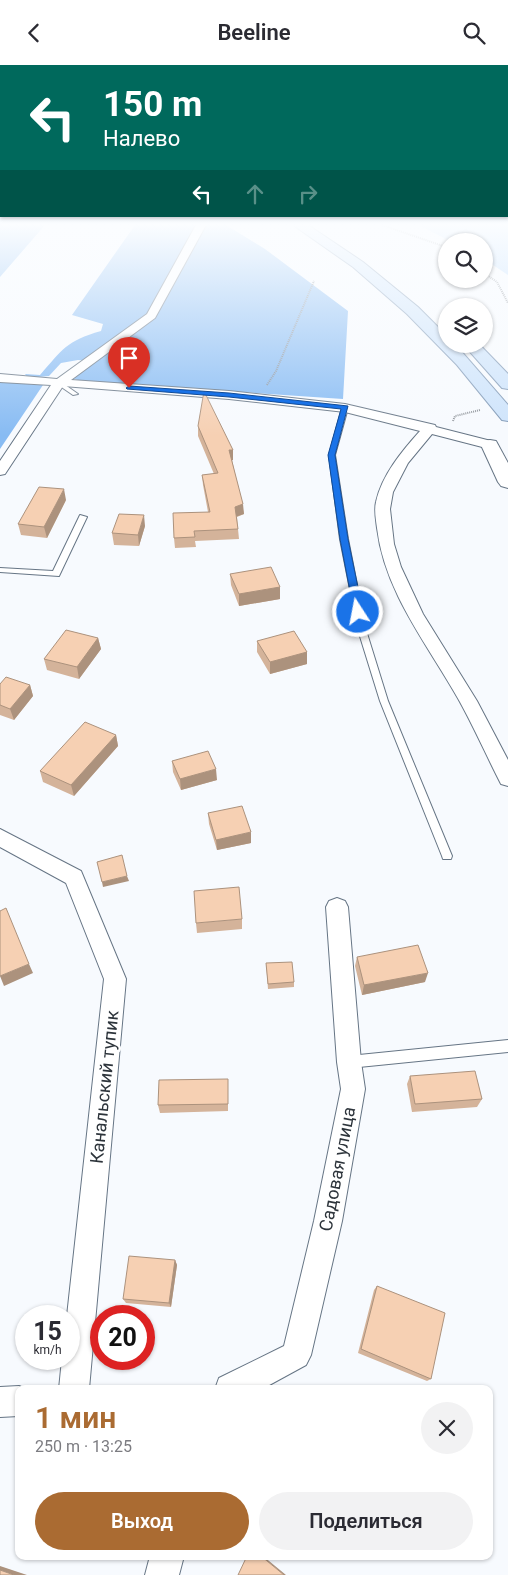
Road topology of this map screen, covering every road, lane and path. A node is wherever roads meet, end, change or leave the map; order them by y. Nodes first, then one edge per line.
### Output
1 (162, 295) edge
2 (308, 295) edge
3 (395, 295) edge
4 (479, 353) edge
5 (0, 379) edge
6 (59, 383) junction
7 (508, 384) edge
8 (75, 394) dead end
9 (258, 398) junction
10 (345, 408) junction
11 (504, 410) edge
12 (430, 428) junction
13 (490, 445) junction
14 (508, 450) edge
15 (0, 471) edge
16 (508, 482) edge
17 (83, 517) dead end
18 (0, 570) edge
19 (508, 779) edge
20 (0, 837) edge
21 (447, 856) dead end
22 (337, 907) dead end
23 (508, 1046) edge
24 (348, 1063) junction
25 (74, 1385) edge
26 (238, 1385) edge
27 (15, 1401) edge
28 (0, 1402) edge
29 (166, 1560) edge
30 (162, 1575) edge

1 - 6 street
2 - 9 path
3 - 11 main road
4 - 7 main road
5 - 6 street
6 - 8 lane
6 - 9 street
6 - 15 street
9 - 10 street
10 - 12 street
10 - 21 lane
12 - 13 street
12 - 19 street
13 - 14 street
13 - 16 street
17 - 18 lane
20 - 25 street, Канальский тупик
22 - 24 street, Садовая улица
23 - 24 lane
24 - 26 street, Садовая улица
27 - 28 street
29 - 30 street

